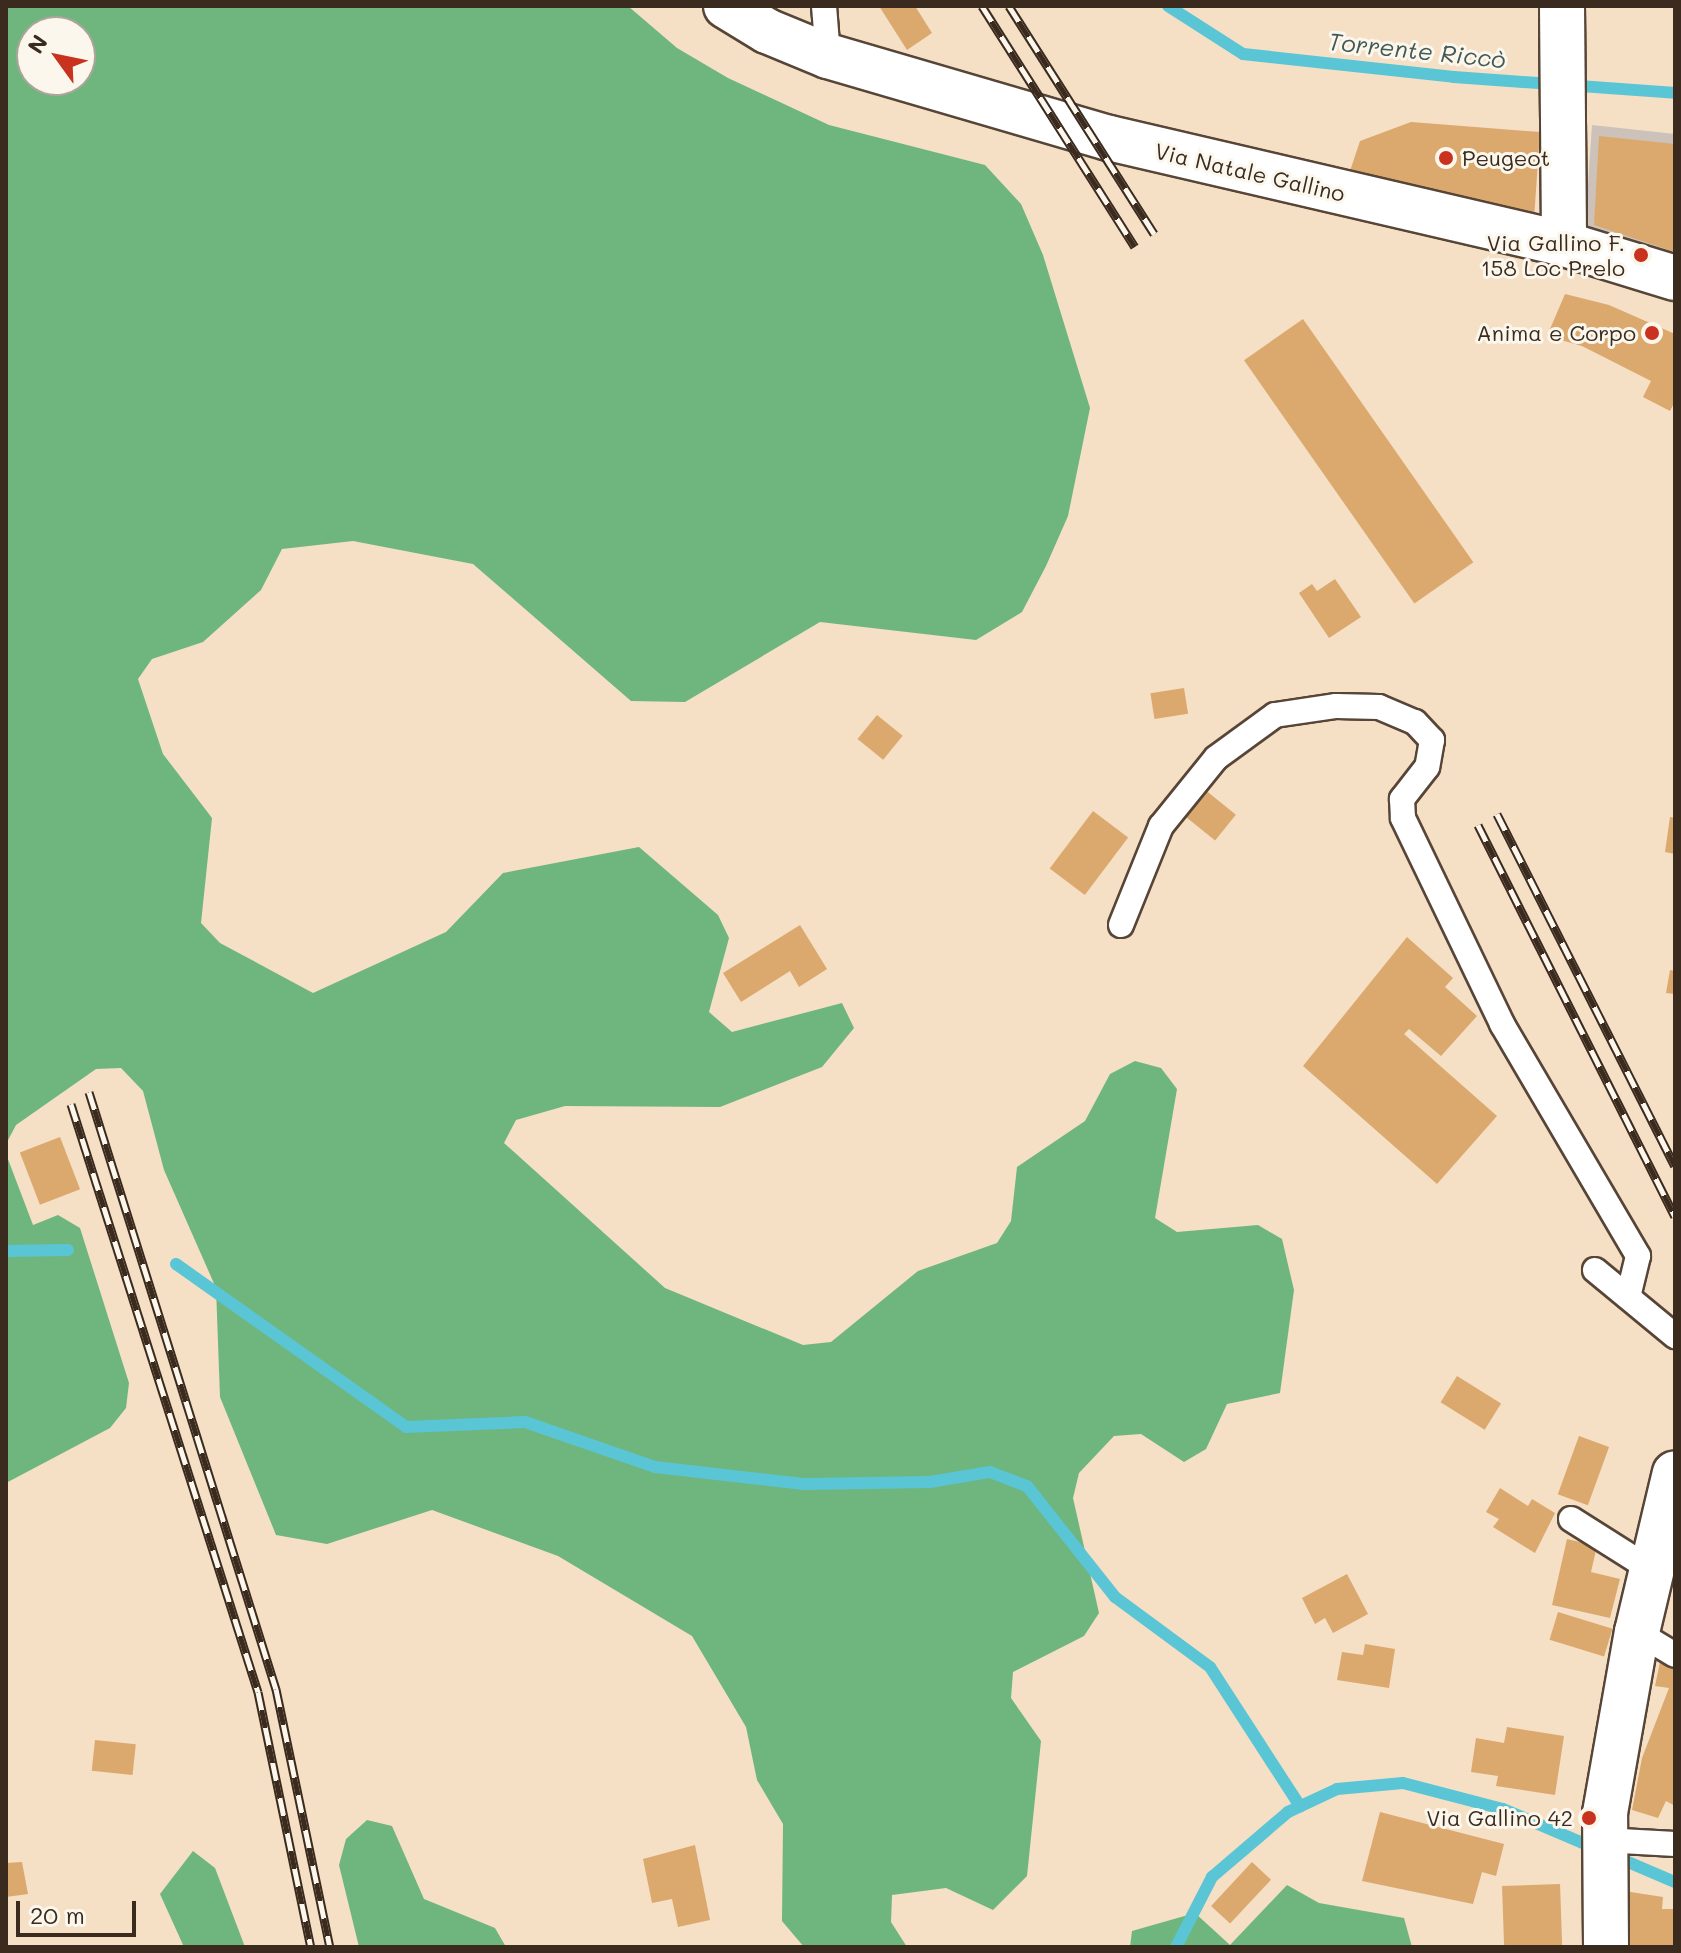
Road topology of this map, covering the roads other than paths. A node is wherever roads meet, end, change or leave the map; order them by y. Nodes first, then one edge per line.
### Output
1 (726, 6) edge
2 (824, 6) edge
3 (1562, 6) edge
4 (828, 56) junction
5 (1564, 244) junction
6 (1675, 278) edge
7 (1121, 925) dead end
8 (1595, 1270) dead end
9 (1628, 1297) junction
10 (1675, 1336) edge
11 (1675, 1473) edge
12 (1571, 1519) dead end
13 (1658, 1577) edge
14 (1637, 1632) junction
15 (1675, 1655) edge
16 (1603, 1840) junction
17 (1675, 1844) edge
18 (1606, 1947) edge

1 - 4 main road, Via Natale Gallino
2 - 4 lane
3 - 5 main road
4 - 5 main road, Via Natale Gallino
5 - 6 main road, Via Natale Gallino
7 - 9 lane
8 - 9 lane
9 - 10 lane
11 - 13 main road
12 - 13 lane
13 - 14 main road
14 - 15 lane
14 - 16 main road
16 - 17 lane
16 - 18 main road

